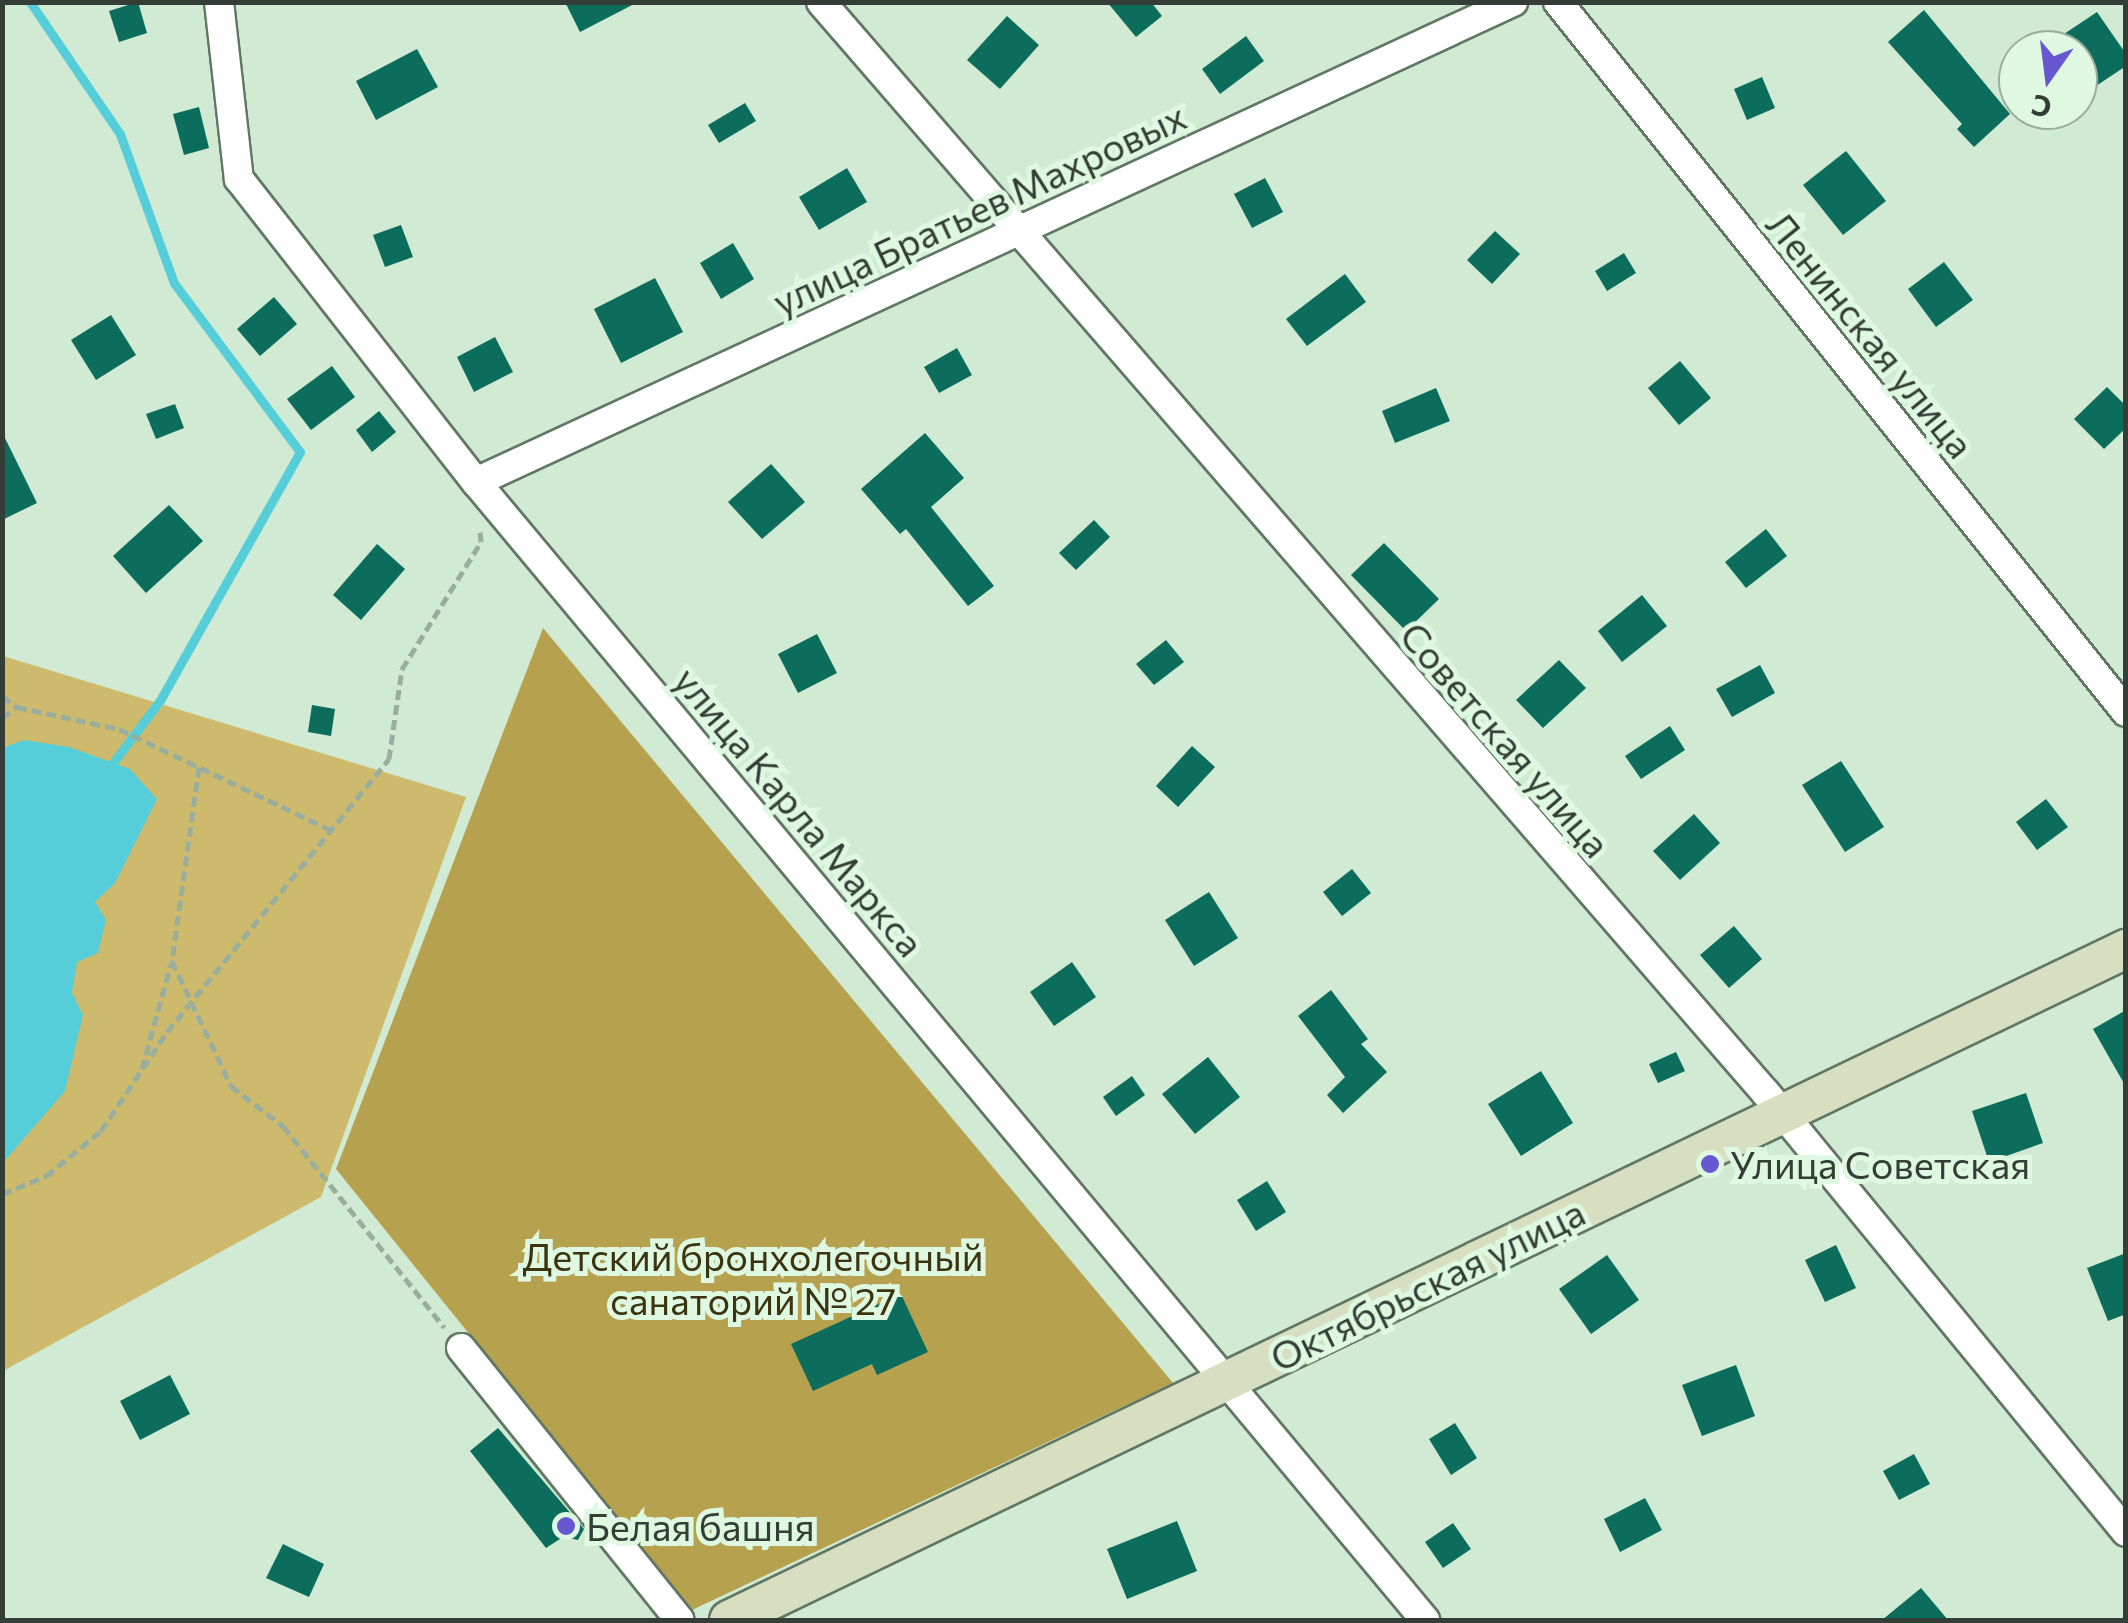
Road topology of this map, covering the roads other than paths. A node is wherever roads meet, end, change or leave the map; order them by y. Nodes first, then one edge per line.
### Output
1 (219, 2) edge
2 (821, 2) edge
3 (1513, 2) edge
4 (1558, 2) edge
5 (1015, 233) junction
6 (476, 482) junction
7 (2126, 712) edge
8 (2126, 949) edge
9 (1783, 1113) junction
10 (461, 1348) road end
11 (1226, 1380) junction
12 (2126, 1532) edge
13 (680, 1620) edge
14 (729, 1620) edge
15 (1425, 1620) edge

1 - 6 street, улица Карла Маркса
2 - 5 street, Советская улица
3 - 5 street, улица Братьев Махровых
4 - 7 street, Ленинская улица
5 - 6 street, улица Братьев Махровых
5 - 9 street, Советская улица
6 - 11 street, улица Карла Маркса
8 - 9 main road, Октябрьская улица
9 - 11 main road, Октябрьская улица
9 - 12 street, Советская улица
10 - 13 street
11 - 14 main road, Октябрьская улица
11 - 15 street, улица Карла Маркса

